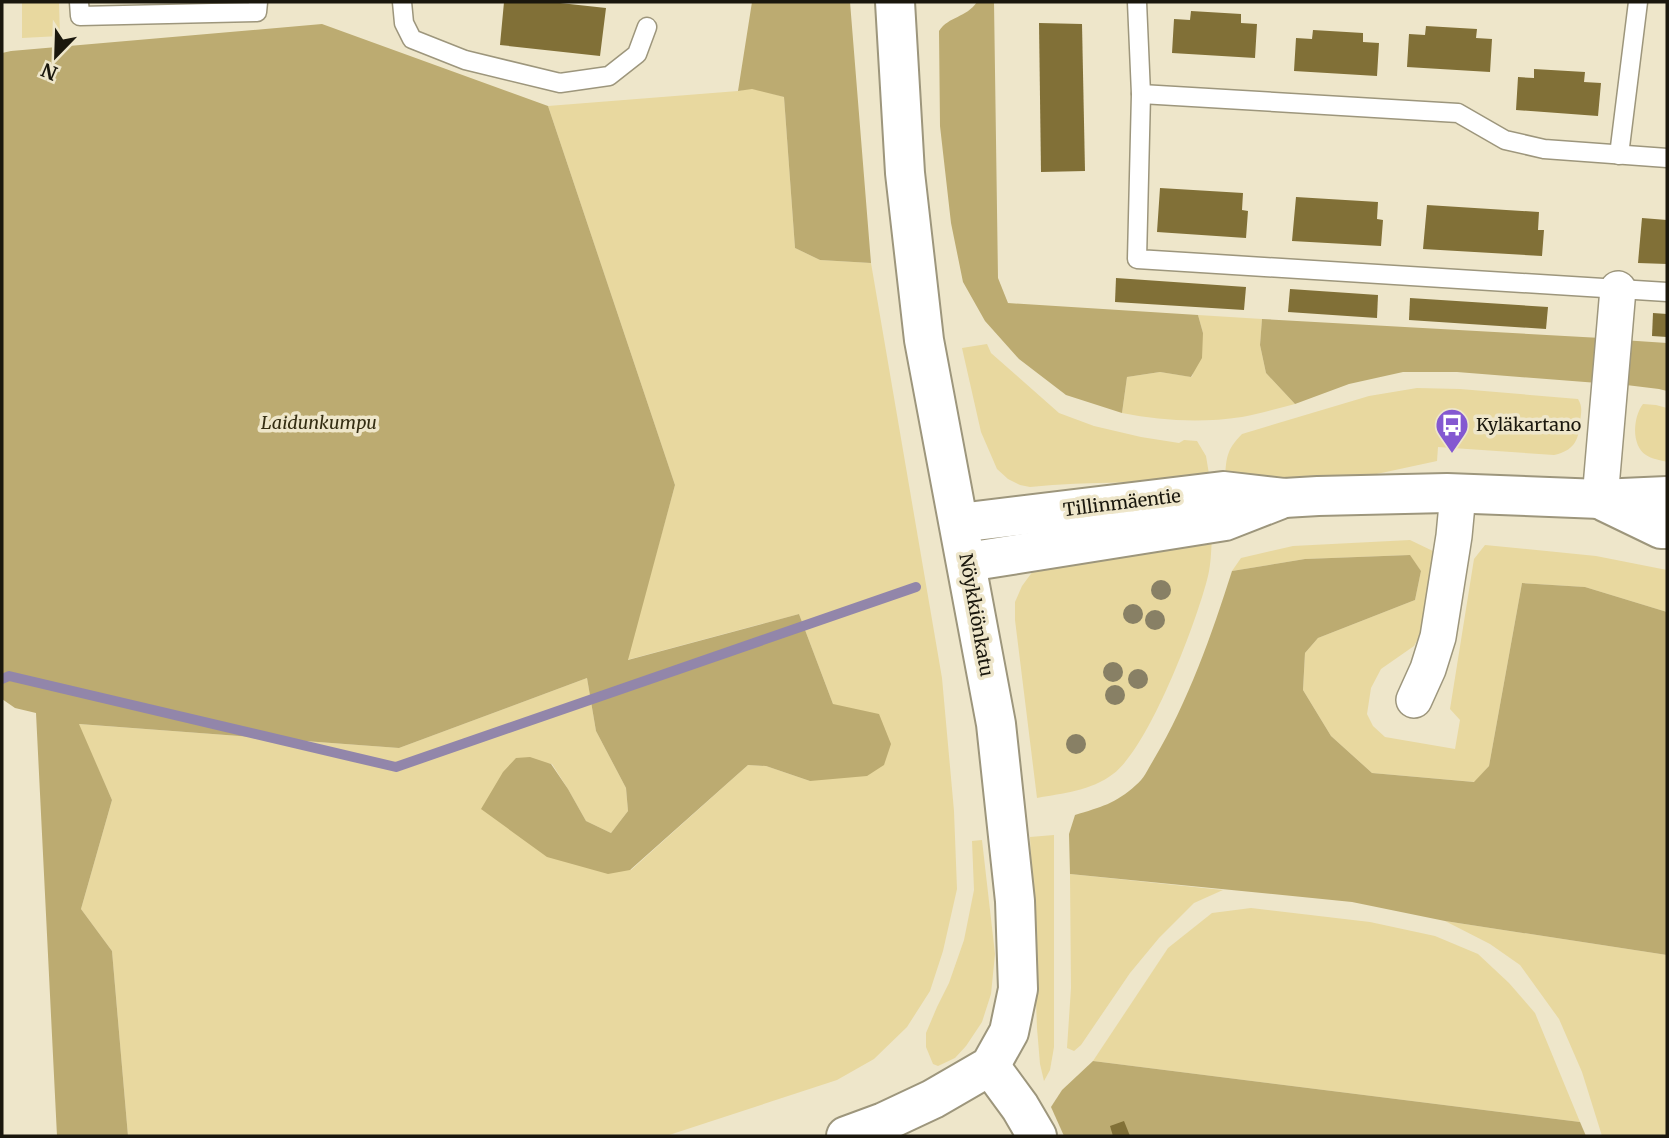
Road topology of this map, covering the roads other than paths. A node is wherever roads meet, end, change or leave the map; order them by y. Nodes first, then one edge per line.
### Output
1 (79, 2) edge
2 (258, 2) edge
3 (402, 2) edge
4 (895, 2) edge
5 (1137, 2) edge
6 (1638, 2) edge
7 (647, 27) dead end
8 (1141, 94) junction
9 (1619, 155) junction
10 (1667, 158) edge
11 (1618, 289) junction
12 (1667, 292) edge
13 (1458, 494) junction
14 (1667, 496) edge
15 (1284, 498) junction
16 (1600, 499) junction
17 (959, 523) junction
18 (1667, 529) edge
19 (967, 562) junction
20 (1414, 700) dead end
21 (990, 1066) junction
22 (846, 1136) edge
23 (1037, 1136) edge

1 - 2 lane
3 - 7 lane
4 - 17 main road, Nöykkiönkatu
5 - 8 lane
6 - 9 lane
8 - 9 lane
8 - 11 lane
9 - 10 lane
11 - 12 lane
11 - 16 street
13 - 15 main road, Tillinmäentie
13 - 16 main road, Tillinmäentie
13 - 20 street
14 - 16 main road, Tillinmäentie
15 - 17 main road, Tillinmäentie
15 - 19 main road, Tillinmäentie
16 - 18 main road, Tillinmäentie
17 - 19 main road, Nöykkiönkatu
19 - 21 main road, Nöykkiönkatu
21 - 22 main road
21 - 23 main road

